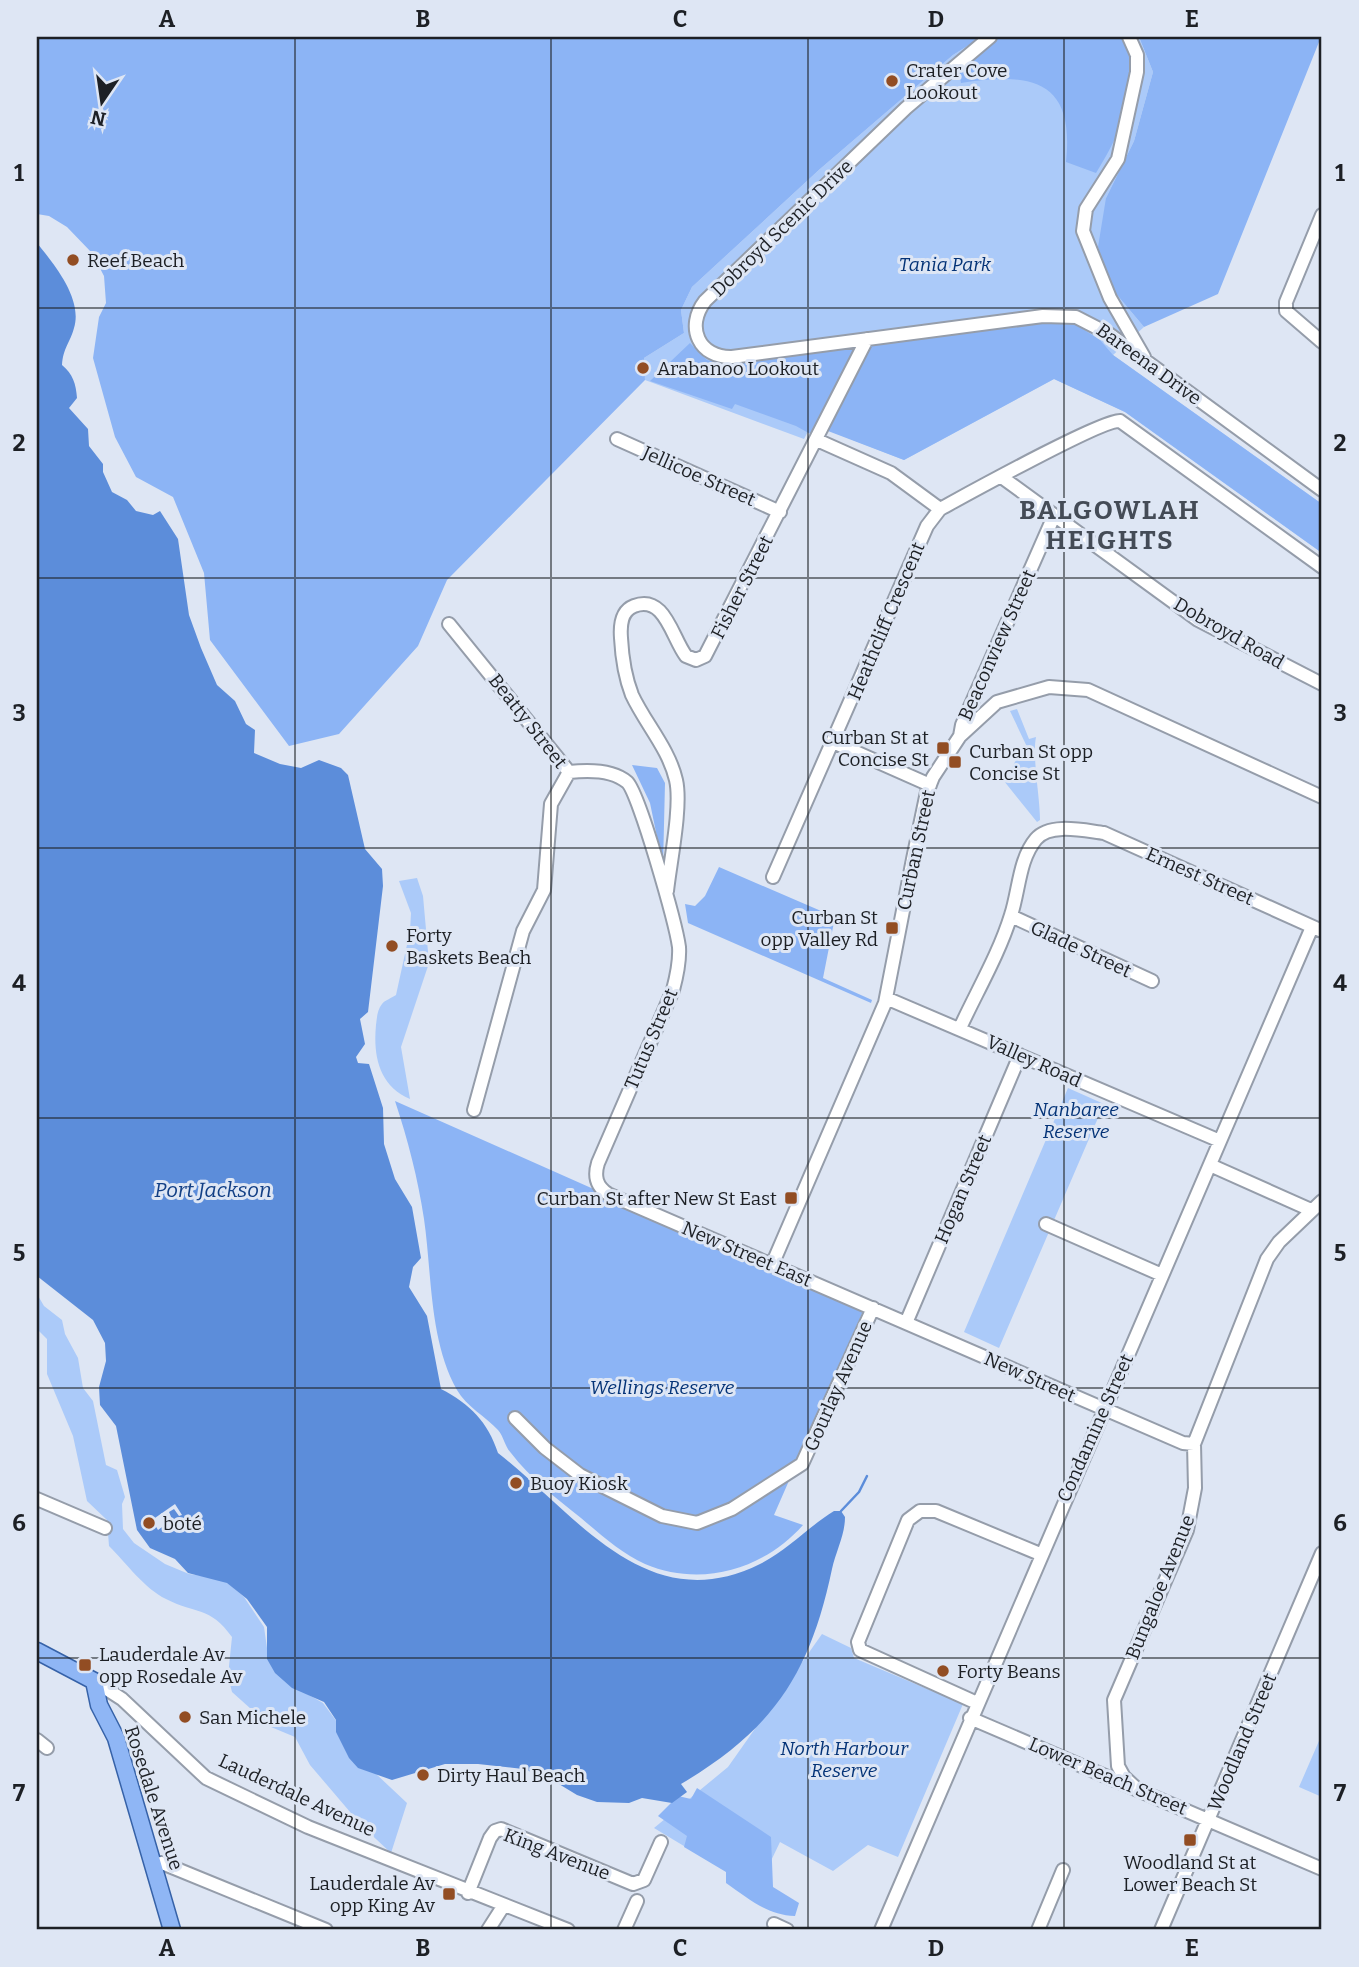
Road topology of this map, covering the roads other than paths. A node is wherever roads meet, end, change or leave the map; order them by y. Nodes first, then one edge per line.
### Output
1 (989, 37) edge
2 (1129, 37) edge
3 (1322, 215) edge
4 (1126, 328) junction
5 (867, 339) junction
6 (1116, 340) junction
7 (1322, 342) edge
8 (1146, 360) junction
9 (617, 439) dead end
10 (817, 440) junction
11 (1003, 478) junction
12 (1322, 490) edge
13 (940, 509) junction
14 (780, 512) junction
15 (1054, 516) junction
16 (1322, 567) edge
17 (449, 624) dead end
18 (981, 683) junction
19 (1322, 684) edge
20 (998, 702) junction
21 (960, 736) junction
22 (833, 742) junction
23 (569, 772) junction
24 (930, 785) junction
25 (1322, 797) edge
26 (773, 877) dead end
27 (666, 895) junction
28 (1011, 916) junction
29 (1317, 929) edge
30 (1152, 981) dead end
31 (886, 998) junction
32 (960, 1028) junction
33 (1020, 1055) junction
34 (474, 1110) dead end
35 (1220, 1141) junction
36 (1210, 1165) junction
37 (596, 1179) joint
38 (1322, 1201) edge
39 (1311, 1210) junction
40 (1046, 1224) dead end
41 (772, 1265) junction
42 (1162, 1275) junction
43 (873, 1308) junction
44 (906, 1322) junction
45 (1103, 1409) junction
46 (515, 1418) dead end
47 (1194, 1444) junction
48 (37, 1500) edge
49 (105, 1528) dead end
50 (1322, 1553) edge
51 (1040, 1554) junction
52 (37, 1651) edge
53 (94, 1681) junction
54 (976, 1703) junction
55 (970, 1718) junction
56 (1137, 1789) junction
57 (1208, 1819) junction
58 (661, 1842) dead end
59 (154, 1864) junction
60 (1322, 1869) edge
61 (1063, 1870) dead end
62 (468, 1893) junction
63 (637, 1901) dead end
64 (504, 1905) junction
65 (774, 1924) dead end
66 (172, 1930) edge
67 (326, 1930) edge
68 (488, 1930) edge
69 (568, 1930) edge
70 (624, 1930) edge
71 (787, 1930) edge
72 (881, 1930) edge
73 (1038, 1930) edge
74 (1161, 1930) edge

1 - 5 street, Dobroyd Scenic Drive
2 - 4 street
3 - 7 street
4 - 6 street
4 - 8 street
5 - 6 street, Bareena Drive
5 - 10 street, Fisher Street
6 - 8 street, Bareena Drive
8 - 12 street, Bareena Drive
9 - 14 street, Jellicoe Street
10 - 13 street
10 - 14 street, Fisher Street
11 - 13 street
11 - 15 street, Dobroyd Road
11 - 16 street
13 - 22 street, Heathcliff Crescent
14 - 27 street, Fisher Street
15 - 18 street, Beaconview Street
15 - 19 street, Dobroyd Road
17 - 23 street, Beatty Street
18 - 20 street
18 - 21 street, Beaconview Street
20 - 21 street, Curban Street
20 - 25 street, Curban Street
21 - 24 street, Curban Street
22 - 24 street
22 - 26 street, Heathcliff Crescent
23 - 27 street, Tutus Street
23 - 34 street, Beatty Street
24 - 31 street, Curban Street
27 - 37 street, Tutus Street
28 - 29 street, Ernest Street
28 - 30 street, Glade Street
28 - 32 street
29 - 35 street, Condamine Street
31 - 32 street, Valley Road
31 - 41 street, Curban Street
32 - 33 street, Valley Road
33 - 35 street, Valley Road
33 - 44 street, Hogan Street
35 - 36 street, Condamine Street
36 - 39 street
36 - 42 street, Condamine Street
37 - 41 street, New Street East
38 - 39 street, Bungaloe Avenue
39 - 47 street, Bungaloe Avenue
40 - 42 street
41 - 43 street, New Street East
42 - 45 street, Condamine Street
43 - 44 street, New Street East
43 - 46 street, Gourlay Avenue
44 - 45 street, New Street
45 - 47 street, New Street
45 - 51 street, Condamine Street
47 - 56 street, Bungaloe Avenue
48 - 49 street
50 - 57 street, Woodland Street
51 - 54 street, Condamine Street
51 - 54 street
52 - 53 main road, Lauderdale Avenue
53 - 59 main road, Rosedale Avenue
53 - 62 street, Lauderdale Avenue
54 - 55 street, Condamine Street
55 - 56 street, Lower Beach Street
55 - 72 street, Condamine Street
56 - 57 street, Lower Beach Street
57 - 60 street, Lower Beach Street
57 - 74 street, Woodland Street
58 - 62 street, King Avenue
59 - 66 main road, Rosedale Avenue
59 - 67 street
61 - 73 street
62 - 64 street, Lauderdale Avenue
63 - 70 street
64 - 68 street
64 - 69 street, Lauderdale Avenue
65 - 71 street

